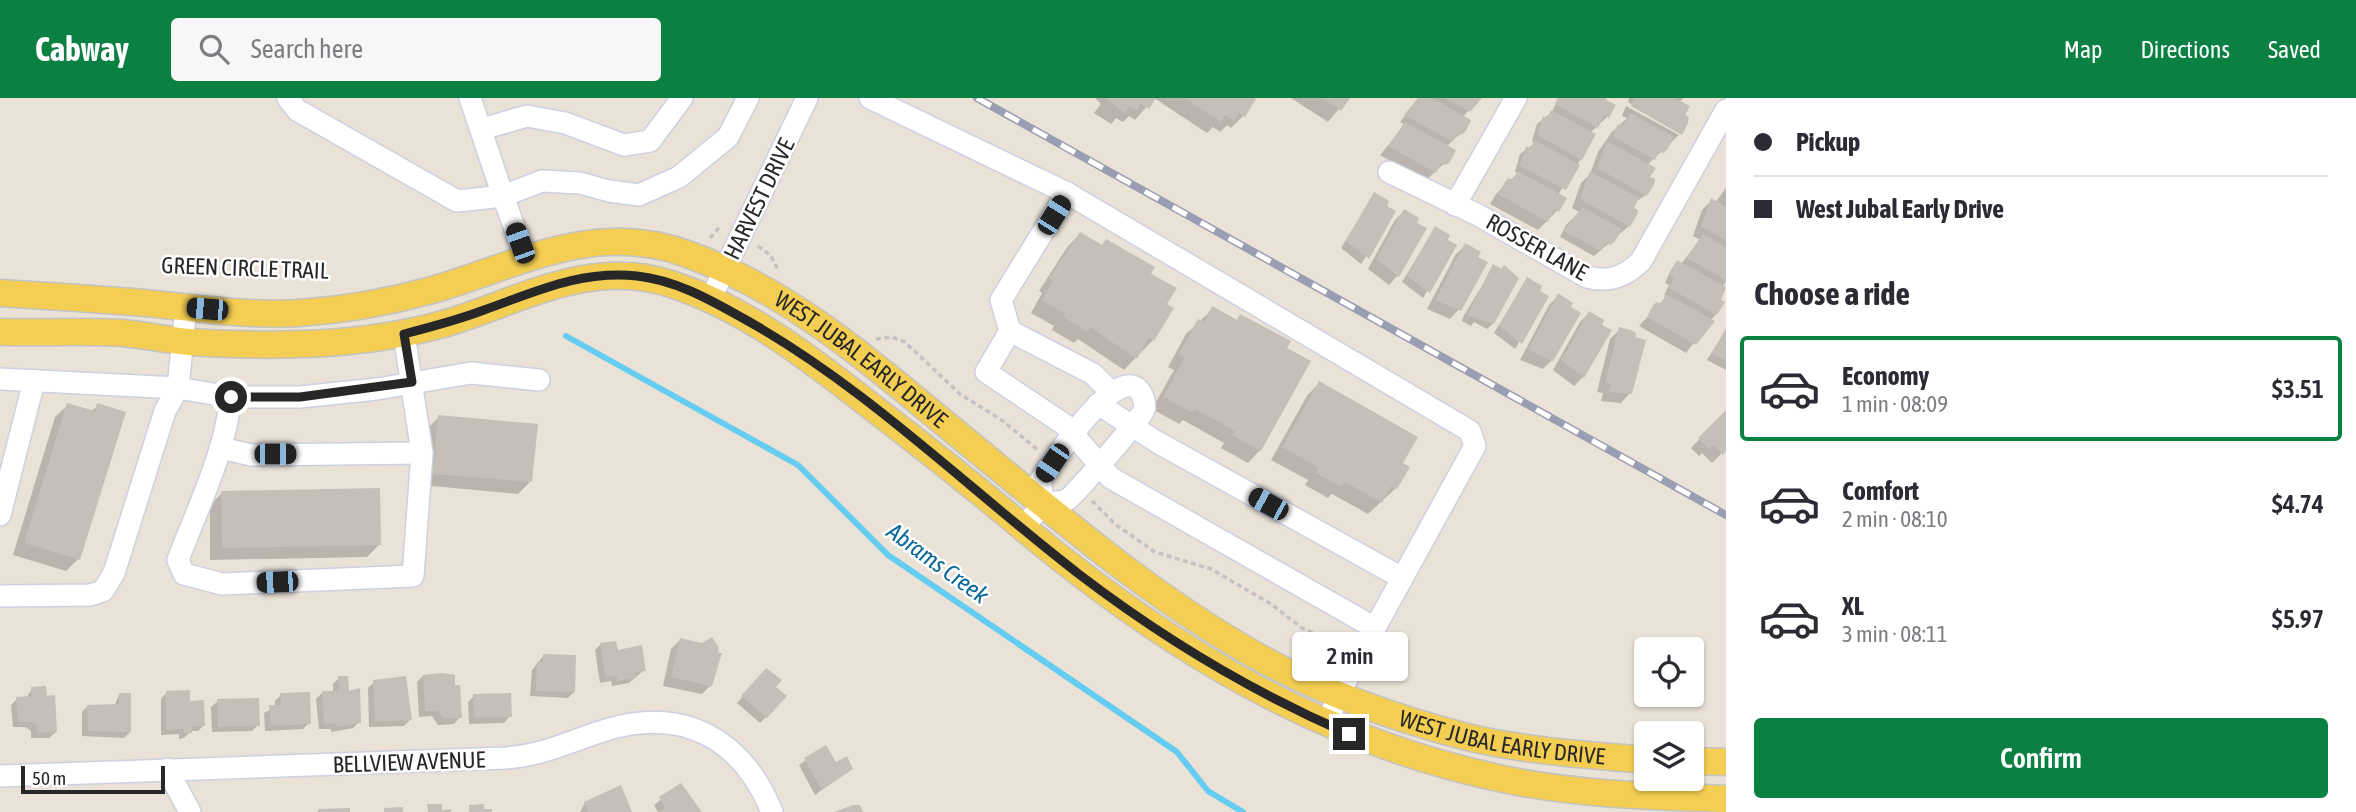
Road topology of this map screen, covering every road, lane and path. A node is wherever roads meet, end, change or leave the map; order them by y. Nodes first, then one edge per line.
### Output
1 (288, 98) edge
2 (470, 98) edge
3 (682, 98) edge
4 (748, 98) edge
5 (807, 98) edge
6 (870, 98) edge
7 (1516, 98) edge
8 (1726, 110) edge
9 (482, 129) junction
10 (1389, 172) dead end
11 (1067, 193) junction
12 (503, 196) junction
13 (1455, 205) junction
14 (740, 238) junction
15 (700, 243) dead end
16 (763, 248) dead end
17 (524, 257) junction
18 (724, 270) junction
19 (0, 293) edge
20 (710, 300) junction
21 (186, 307) junction
22 (1010, 331) junction
23 (0, 332) edge
24 (404, 334) junction
25 (184, 342) junction
26 (0, 379) edge
27 (539, 380) dead end
28 (34, 381) junction
29 (412, 382) junction
30 (178, 388) junction
31 (231, 397) junction
32 (1105, 398) junction
33 (1133, 427) junction
34 (1074, 435) junction
35 (221, 448) junction
36 (422, 453) junction
37 (1099, 464) junction
38 (1044, 505) junction
39 (0, 515) edge
40 (1024, 528) junction
41 (1402, 578) junction
42 (0, 596) edge
43 (1375, 628) junction
44 (1338, 695) junction
45 (1327, 724) junction
46 (1634, 759) edge
47 (1704, 761) edge
48 (1726, 762) edge
49 (167, 769) junction
50 (0, 776) edge
51 (1726, 799) edge
52 (190, 812) edge
53 (772, 812) edge

1 - 12 street
2 - 9 street
3 - 9 street
4 - 12 street
5 - 14 street, HARVEST DRIVE
6 - 11 street
7 - 13 street
8 - 13 street, ROSSER LANE
9 - 12 street
10 - 13 street, ROSSER LANE
11 - 22 street
11 - 41 street
12 - 17 street
14 - 15 path
14 - 16 path
14 - 18 street, HARVEST DRIVE
17 - 18 main road, WEST JUBAL EARLY DRIVE
17 - 21 main road, WEST JUBAL EARLY DRIVE
18 - 20 street, HARVEST DRIVE
18 - 38 main road, WEST JUBAL EARLY DRIVE
19 - 21 main road, WEST JUBAL EARLY DRIVE
20 - 24 main road, WEST JUBAL EARLY DRIVE
20 - 40 main road, WEST JUBAL EARLY DRIVE
21 - 25 street
22 - 32 street
22 - 34 street
23 - 25 main road, WEST JUBAL EARLY DRIVE
24 - 25 main road, WEST JUBAL EARLY DRIVE
24 - 29 street
25 - 30 street
26 - 28 street
27 - 29 street
28 - 30 street
28 - 39 street
29 - 31 street
29 - 36 street
30 - 31 street
30 - 42 street
31 - 35 street
32 - 33 street
32 - 33 street
32 - 34 street
33 - 37 street
33 - 41 street
34 - 37 street
34 - 38 street
35 - 36 street
35 - 36 street
37 - 38 street
37 - 43 street
38 - 40 street
38 - 44 main road, WEST JUBAL EARLY DRIVE
40 - 45 main road, WEST JUBAL EARLY DRIVE
41 - 43 street
43 - 44 street
44 - 45 street
44 - 46 main road, WEST JUBAL EARLY DRIVE
45 - 51 main road, WEST JUBAL EARLY DRIVE
47 - 48 main road
49 - 50 street, BELLVIEW AVENUE
49 - 52 street
49 - 53 street, BELLVIEW AVENUE

